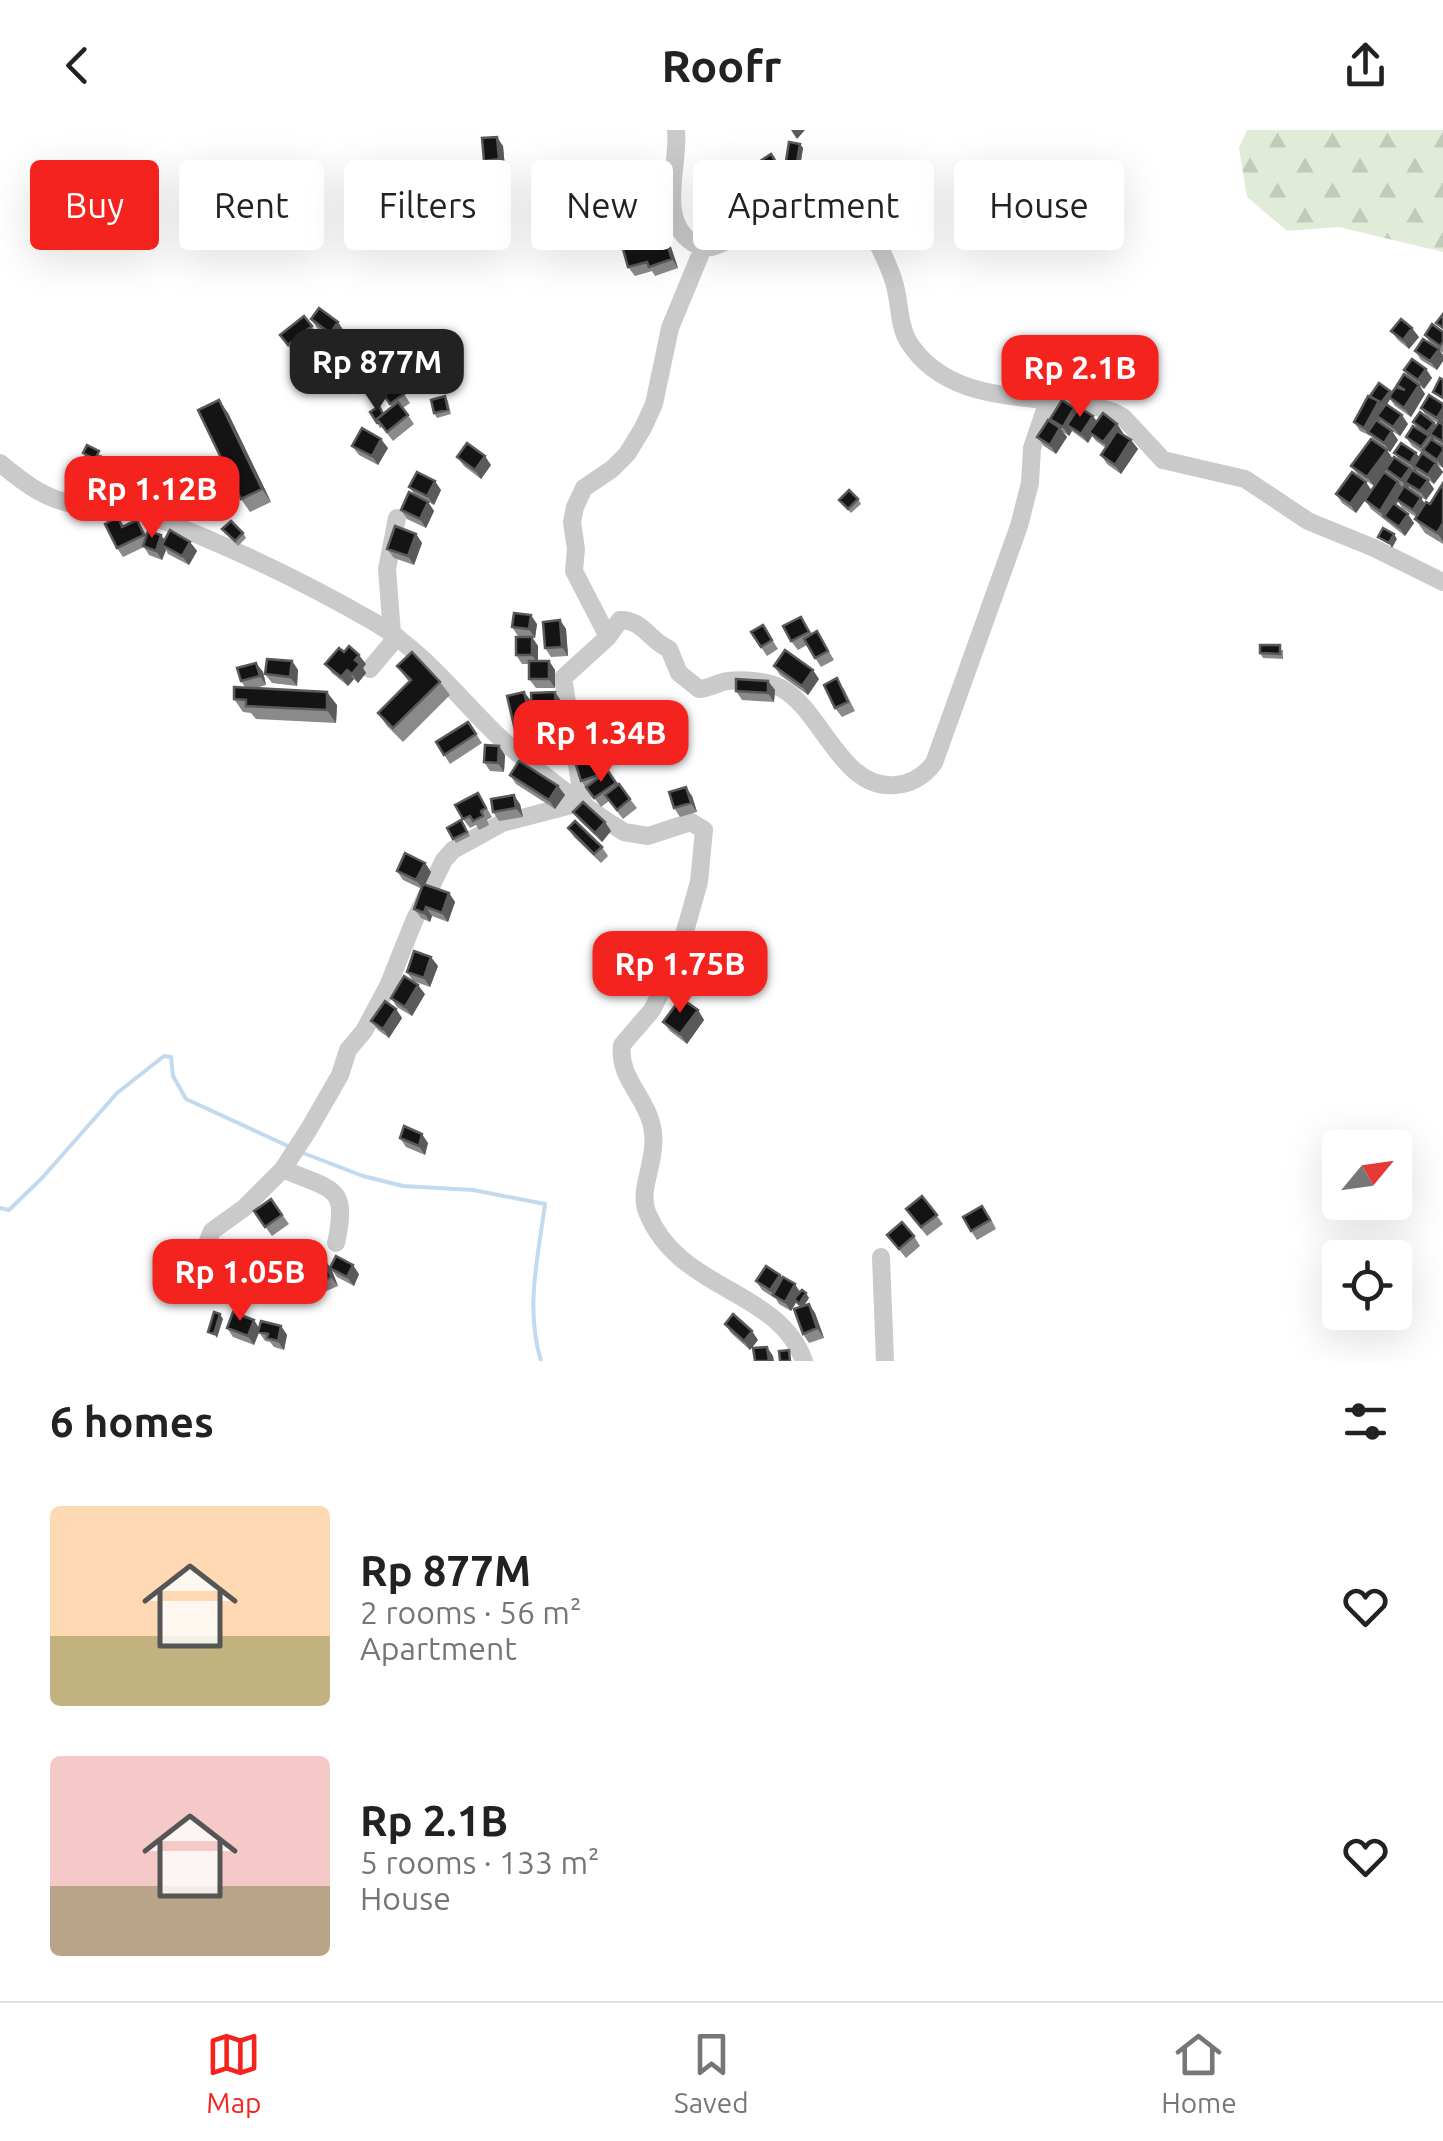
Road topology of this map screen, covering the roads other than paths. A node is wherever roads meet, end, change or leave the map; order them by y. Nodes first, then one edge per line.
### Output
1 (676, 130) edge
2 (693, 242) edge
3 (702, 250) edge
4 (880, 250) edge
5 (1048, 401) junction
6 (0, 463) edge
7 (398, 518) edge
8 (1443, 582) edge
9 (394, 635) junction
10 (608, 637) junction
11 (370, 669) dead end
12 (583, 802) junction
13 (283, 1169) junction
14 (336, 1244) dead end
15 (882, 1257) dead end
16 (187, 1292) dead end
17 (804, 1361) edge
18 (884, 1361) edge

1 - 2 street
3 - 10 street
4 - 5 street
5 - 8 street
5 - 10 street
6 - 9 street
7 - 9 street
9 - 11 street
9 - 12 street
10 - 12 street
12 - 13 street
12 - 17 street
13 - 14 street
13 - 16 street
15 - 18 street

